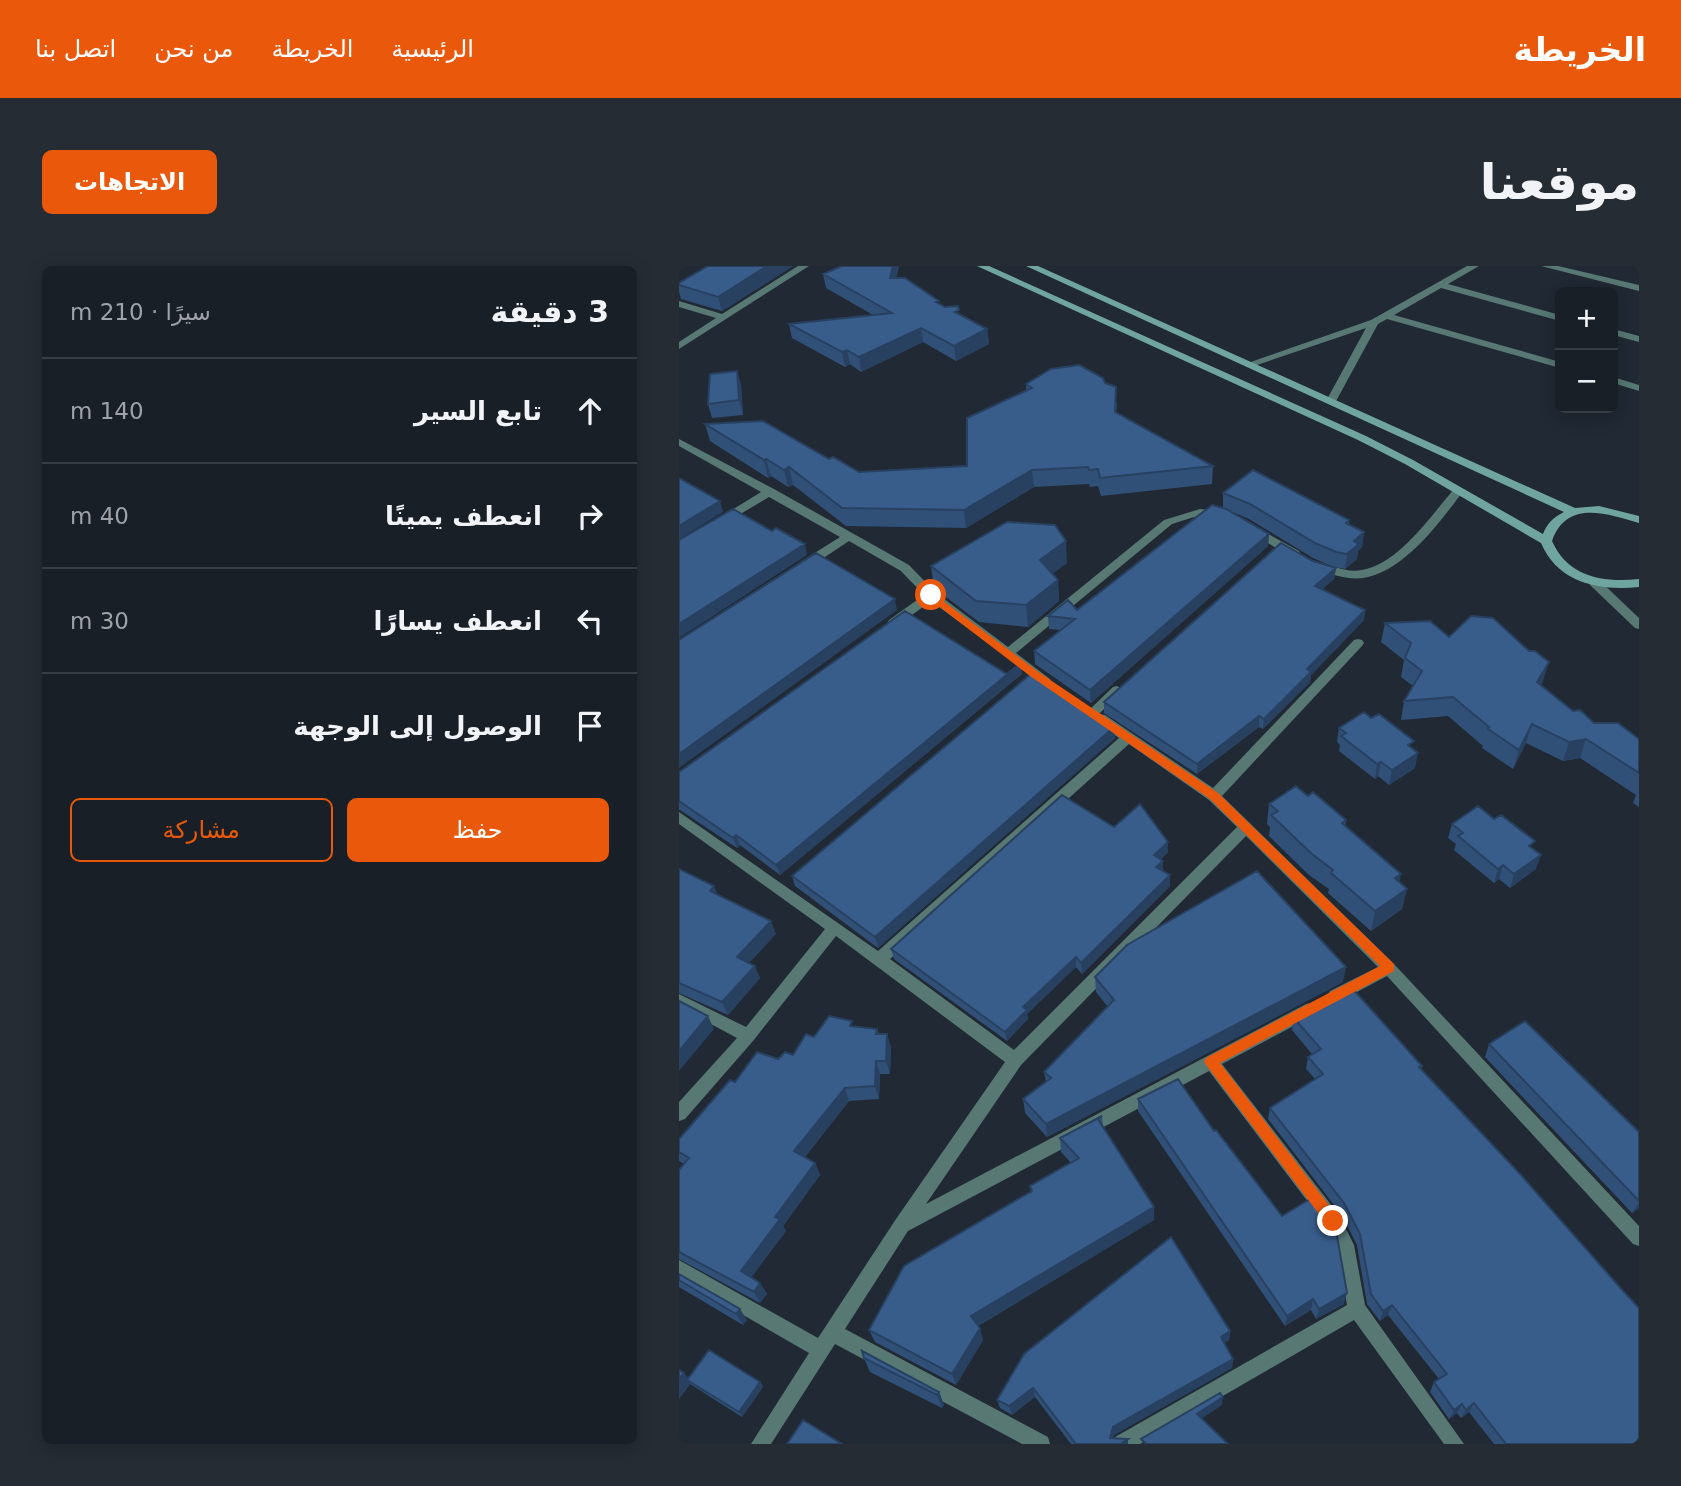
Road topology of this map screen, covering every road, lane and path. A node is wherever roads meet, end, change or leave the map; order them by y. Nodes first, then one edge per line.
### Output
1 (804, 266) edge
2 (982, 266) edge
3 (1031, 266) edge
4 (1474, 266) edge
5 (1546, 266) edge
6 (1440, 285) junction
7 (1639, 288) edge
8 (1100, 296) junction
9 (679, 304) edge
10 (1080, 310) junction
11 (1385, 315) junction
12 (1555, 316) edge
13 (721, 317) junction
14 (1374, 322) junction
15 (1618, 333) edge
16 (1639, 339) edge
17 (679, 346) edge
18 (1249, 363) junction
19 (1555, 364) edge
20 (1618, 382) edge
21 (1639, 388) edge
22 (1331, 401) junction
23 (681, 446) edge
24 (1459, 490) junction
25 (769, 491) junction
26 (1574, 512) junction
27 (1233, 517) edge
28 (1639, 520) edge
29 (1244, 524) edge
30 (713, 526) edge
31 (849, 536) junction
32 (1546, 541) junction
33 (1279, 546) junction
34 (1268, 555) edge
35 (792, 573) edge
36 (1594, 582) junction
37 (1639, 583) edge
38 (931, 595) junction
39 (1639, 625) edge
40 (877, 635) edge
41 (1358, 643) dead end
42 (1007, 653) junction
43 (1123, 685) edge
44 (1053, 687) edge
45 (1128, 737) junction
46 (1214, 796) junction
47 (679, 817) edge
48 (1245, 827) junction
49 (835, 928) junction
50 (879, 958) junction
51 (1389, 968) junction
52 (679, 1000) edge
53 (748, 1036) junction
54 (1015, 1060) junction
55 (1211, 1062) junction
56 (679, 1114) edge
57 (902, 1225) junction
58 (1639, 1238) edge
59 (679, 1268) edge
60 (1357, 1309) junction
61 (832, 1332) junction
62 (821, 1350) junction
63 (760, 1444) edge
64 (1041, 1444) edge
65 (1122, 1444) edge
66 (1455, 1444) edge

1 - 13 street
2 - 10 main road
3 - 8 main road
4 - 6 street
5 - 7 street
6 - 11 street
6 - 12 street
8 - 10 main road
8 - 18 main road
9 - 13 street
10 - 24 main road
11 - 14 street
11 - 19 street
13 - 17 street
14 - 18 street
14 - 22 street
15 - 16 street
18 - 22 main road
20 - 21 street
22 - 26 main road
23 - 25 street
24 - 32 main road
24 - 33 street
25 - 30 street
25 - 31 street
26 - 28 main road
26 - 32 main road
27 - 42 street
29 - 33 street
31 - 35 street
31 - 38 street
32 - 36 main road
33 - 34 street
36 - 37 main road
36 - 39 street
38 - 40 street
38 - 42 street
41 - 46 street
42 - 44 street
43 - 45 street
45 - 46 street
45 - 50 street
46 - 48 street
47 - 49 street
48 - 51 street
48 - 54 street
49 - 50 street
49 - 53 street
50 - 54 street
51 - 55 street
51 - 58 street
52 - 53 street
53 - 56 street
54 - 57 street
55 - 57 street
55 - 60 street
57 - 61 street
59 - 62 street
60 - 65 street
60 - 66 street
61 - 62 street
61 - 64 street
62 - 63 street

